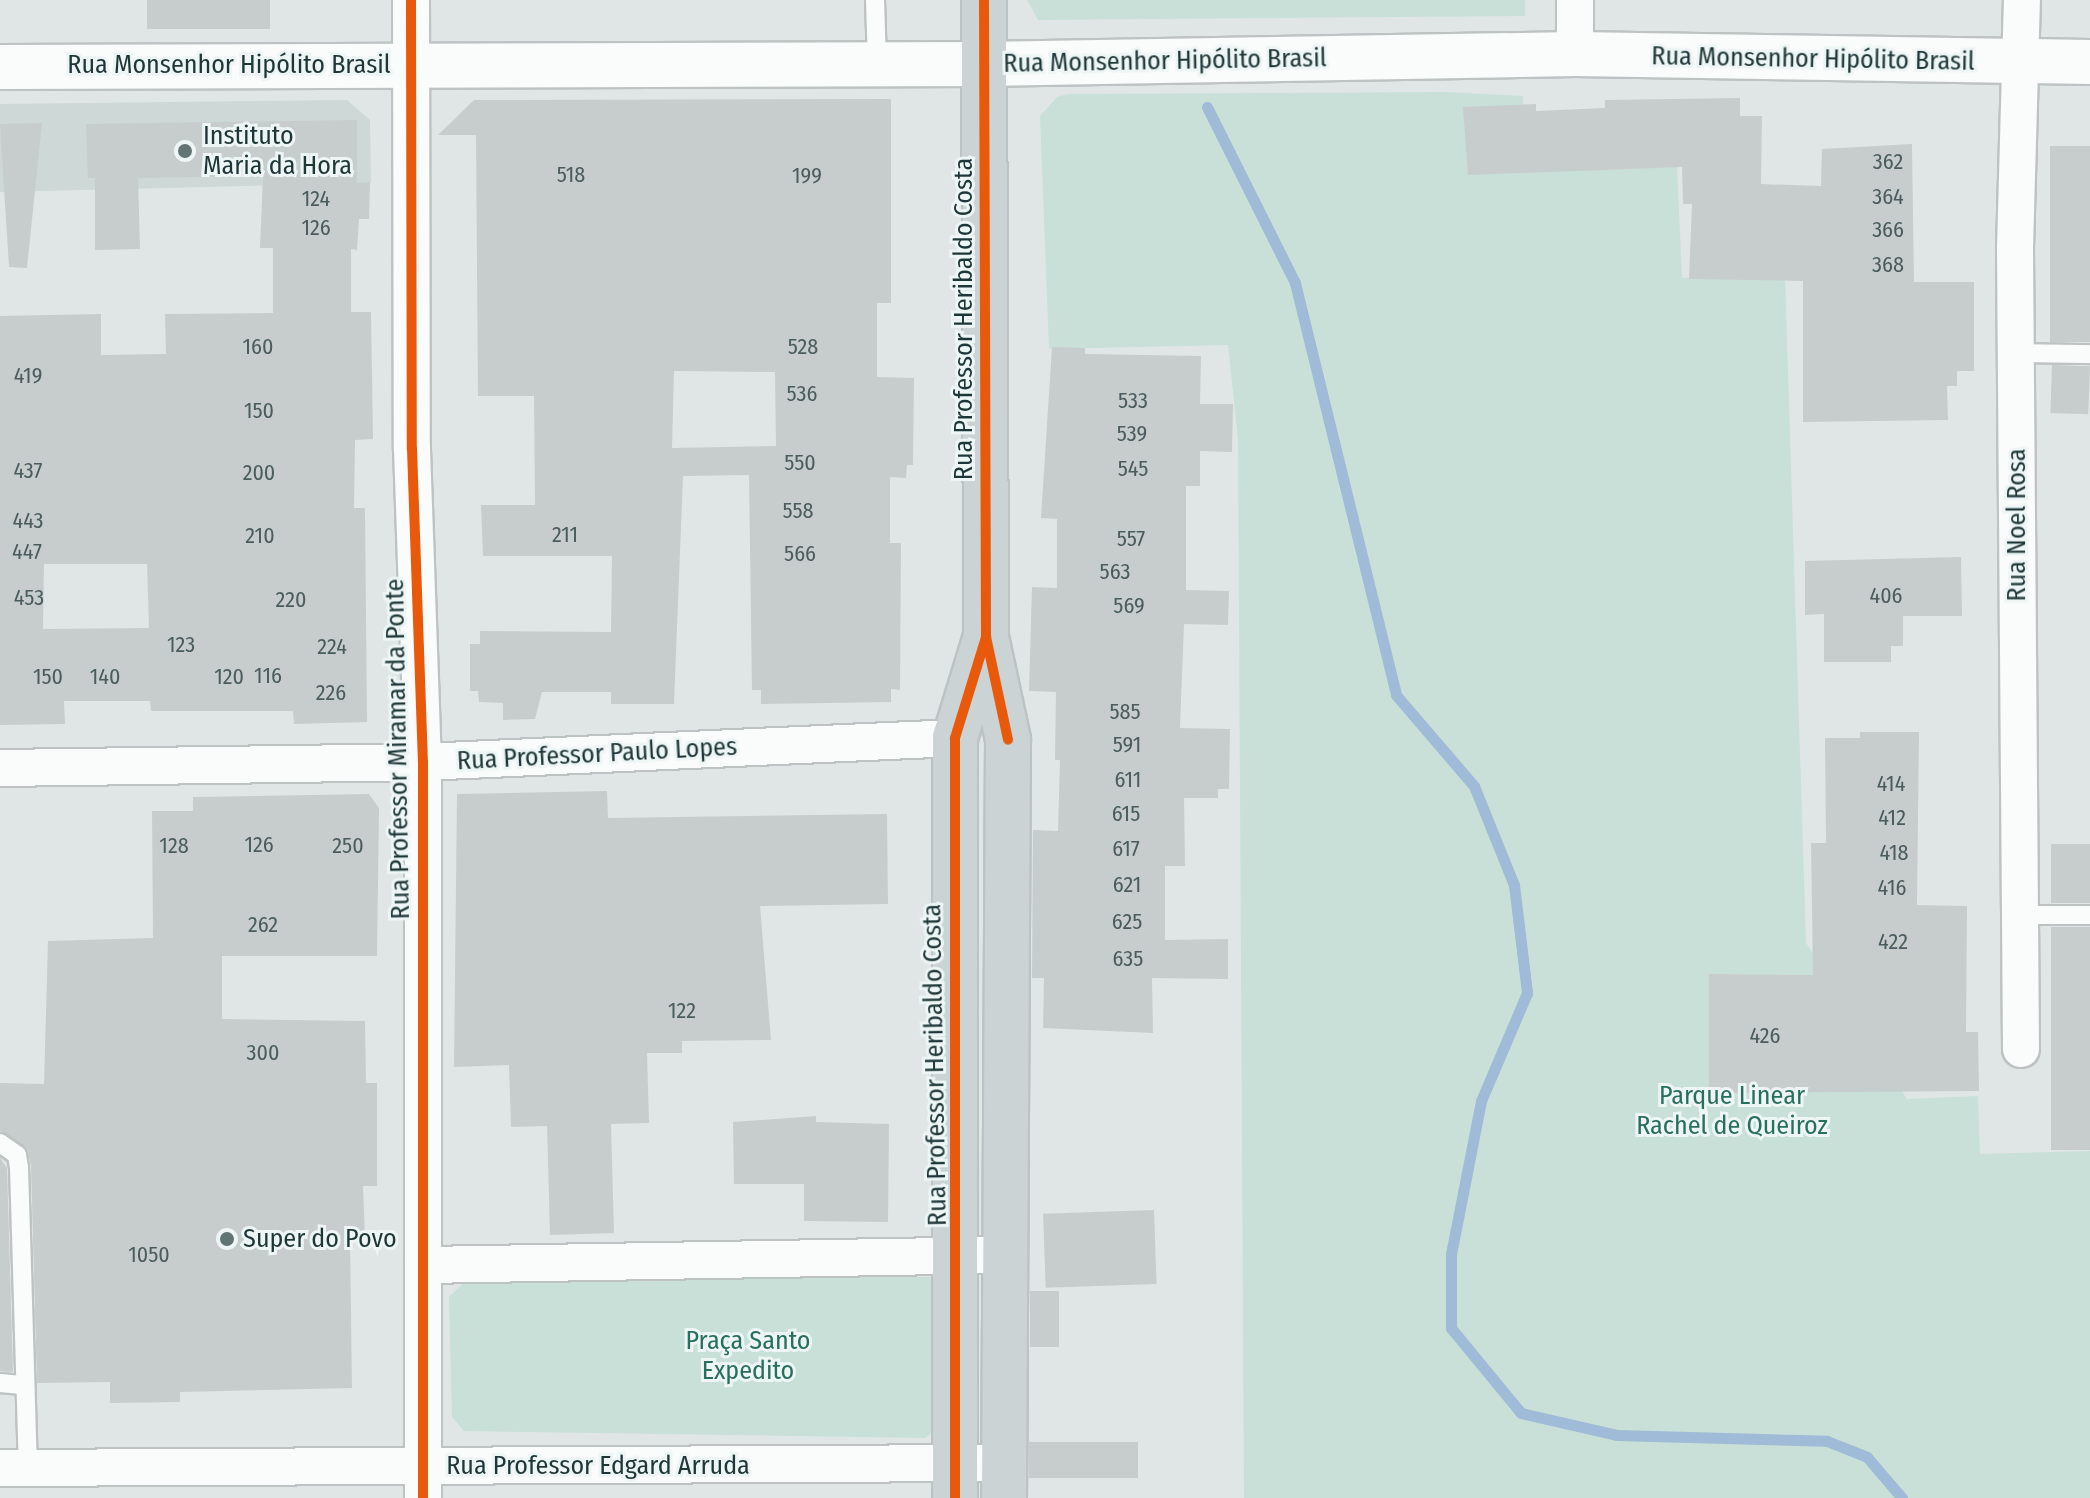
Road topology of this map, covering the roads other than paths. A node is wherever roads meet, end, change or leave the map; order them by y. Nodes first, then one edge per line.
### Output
1 (411, 0) edge
2 (875, 0) edge
3 (984, 0) edge
4 (1575, 0) edge
5 (2022, 0) edge
6 (1575, 54) junction
7 (2090, 62) edge
8 (877, 63) junction
9 (2021, 63) junction
10 (409, 64) junction
11 (985, 64) junction
12 (0, 67) edge
13 (2016, 353) junction
14 (2090, 354) edge
15 (986, 637) junction
16 (955, 738) junction
17 (423, 762) junction
18 (0, 768) edge
19 (2022, 915) junction
20 (2090, 915) edge
21 (2021, 1049) dead end
22 (0, 1143) edge
23 (1004, 1255) junction
24 (959, 1256) junction
25 (424, 1265) junction
26 (0, 1383) edge
27 (25, 1385) junction
28 (14, 1467) edge
29 (1004, 1480) edge
30 (423, 1482) edge
31 (955, 1482) edge

1 - 10 street, Rua Professor Miramar da Ponte
2 - 8 lane
3 - 11 main road, Rua Professor Heribaldo Costa
4 - 6 street
5 - 9 street, Rua Noel Rosa
6 - 9 main road, Rua Monsenhor Hipólito Brasil
6 - 11 main road, Rua Monsenhor Hipólito Brasil
7 - 9 main road, Rua Monsenhor Hipólito Brasil
8 - 10 main road, Rua Monsenhor Hipólito Brasil
8 - 11 main road, Rua Monsenhor Hipólito Brasil
9 - 13 street, Rua Noel Rosa
10 - 12 main road, Rua Monsenhor Hipólito Brasil
10 - 17 street, Rua Professor Miramar da Ponte
11 - 15 main road, Rua Professor Heribaldo Costa
13 - 14 lane
13 - 19 street, Rua Noel Rosa
15 - 16 main road, Rua Professor Heribaldo Costa
15 - 23 main road, Rua Professor Heribaldo Costa
16 - 17 street, Rua Professor Paulo Lopes
16 - 24 main road, Rua Professor Heribaldo Costa
17 - 18 street, Rua Professor Paulo Lopes
17 - 25 street, Rua Professor Miramar da Ponte
19 - 20 lane
19 - 21 street, Rua Noel Rosa
22 - 27 lane
23 - 24 street
23 - 29 main road, Rua Professor Heribaldo Costa
24 - 25 street
24 - 31 main road, Rua Professor Heribaldo Costa
25 - 30 street, Rua Professor Miramar da Ponte
26 - 27 lane
27 - 28 lane
28 - 30 street, Rua Professor Edgard Arruda
29 - 31 street, Rua Professor Edgard Arruda
30 - 31 street, Rua Professor Edgard Arruda

